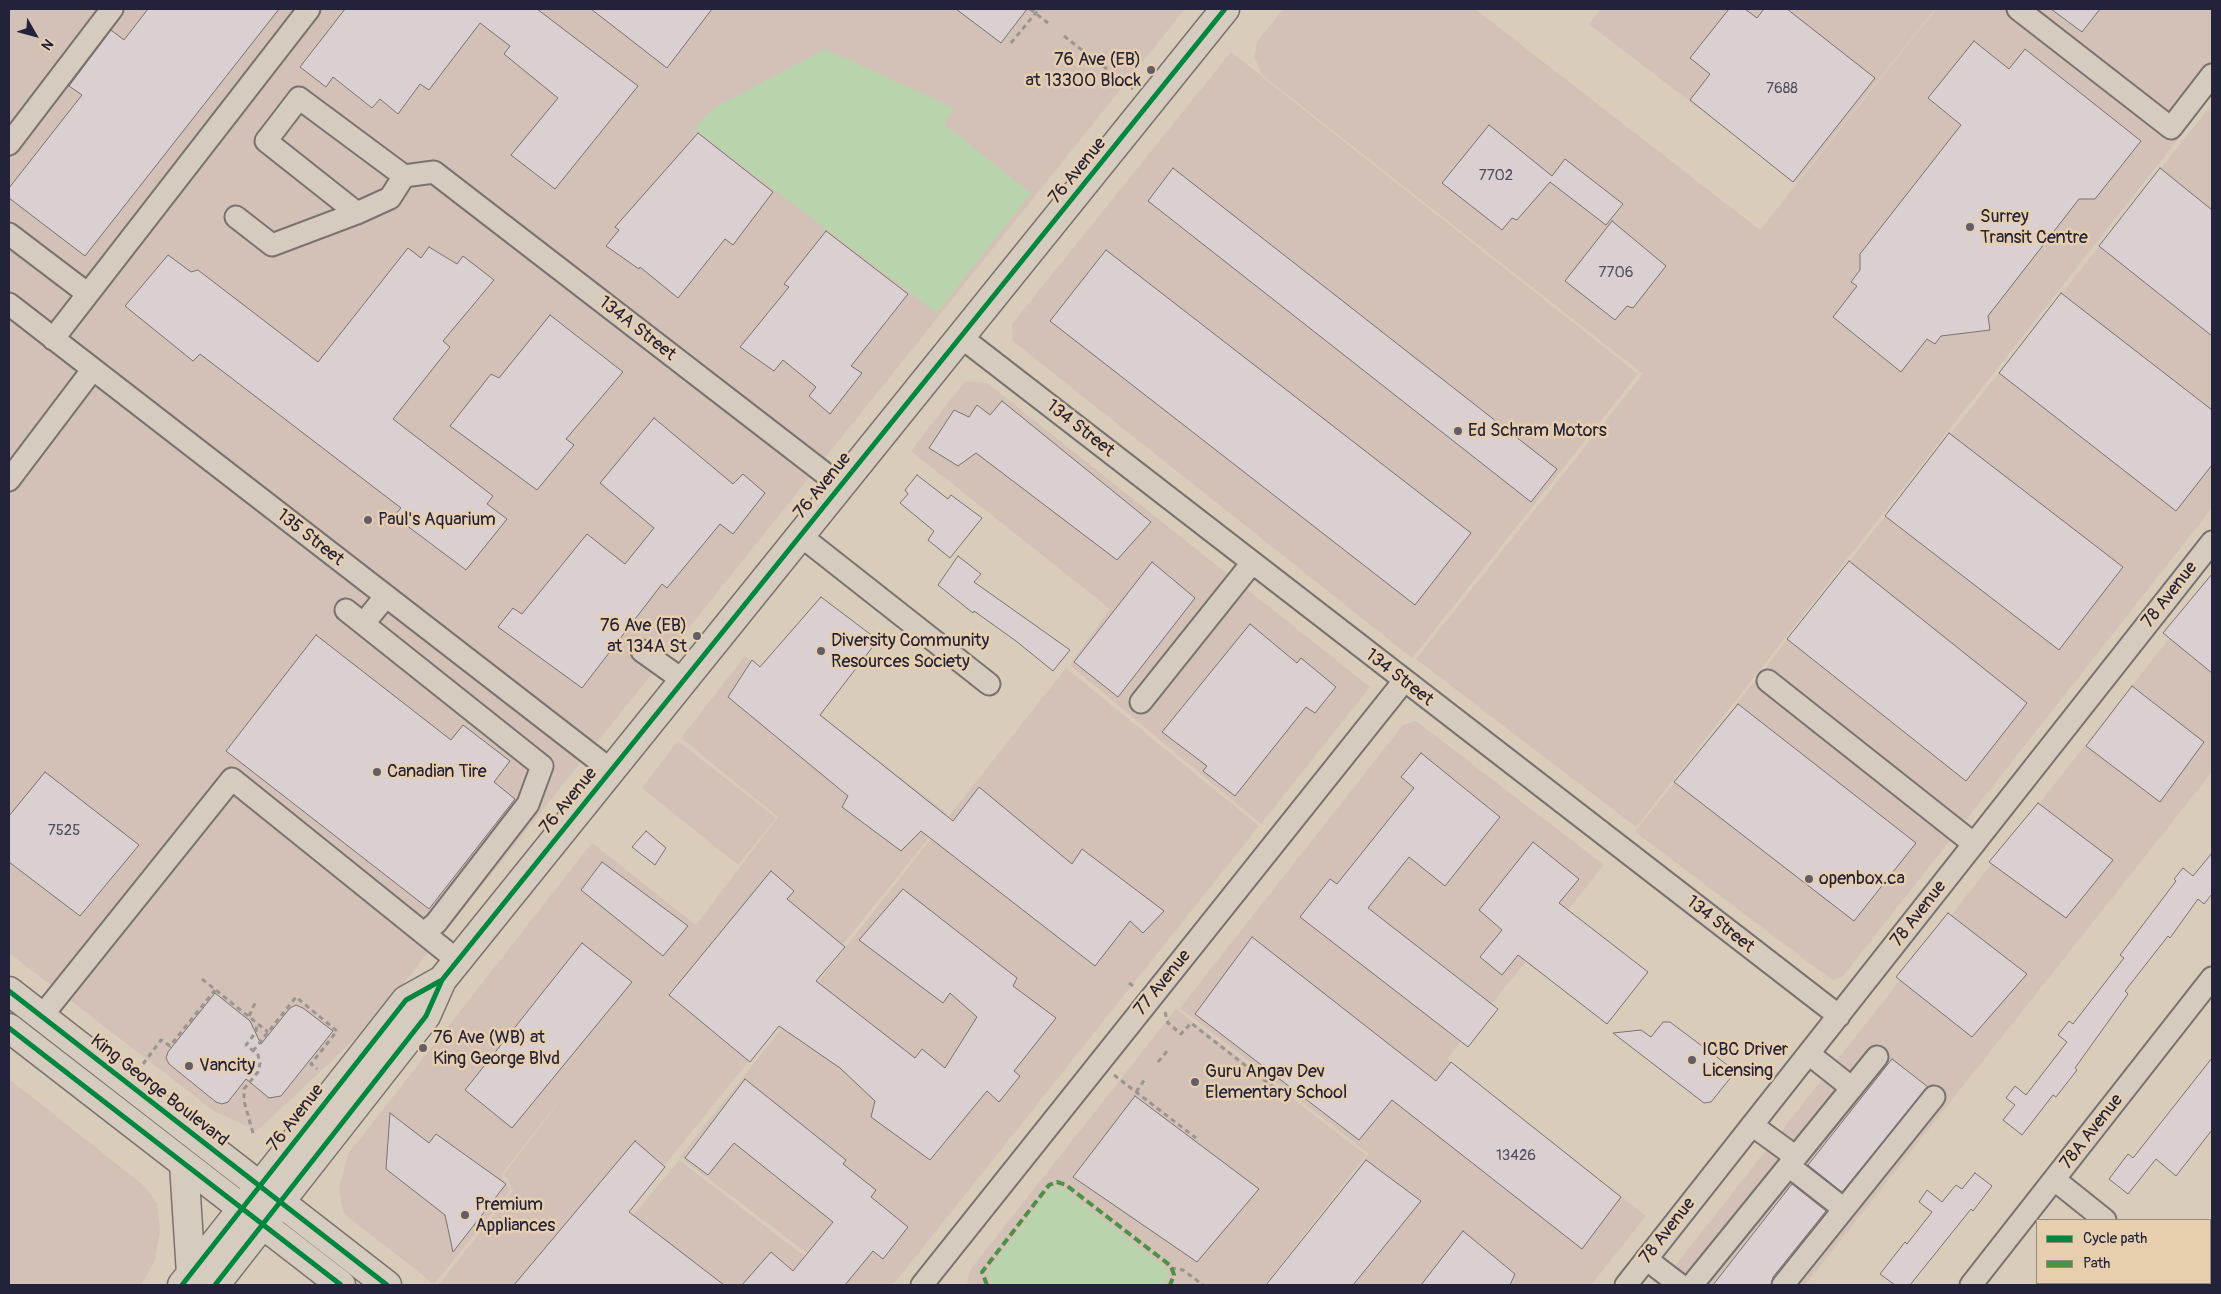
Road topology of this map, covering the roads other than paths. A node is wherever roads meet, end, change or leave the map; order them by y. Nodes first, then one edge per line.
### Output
1 (112, 9) edge
2 (309, 9) edge
3 (1225, 9) edge
4 (2018, 9) edge
5 (2212, 74) edge
6 (9, 144) edge
7 (404, 176) junction
8 (357, 213) junction
9 (236, 217) dead end
10 (9, 234) edge
11 (88, 294) junction
12 (9, 304) edge
13 (961, 337) junction
14 (53, 339) junction
15 (93, 369) junction
16 (9, 480) edge
17 (841, 486) junction
18 (801, 536) junction
19 (2212, 542) edge
20 (1252, 563) junction
21 (386, 596) junction
22 (346, 610) dead end
23 (364, 624) junction
24 (642, 651) dead end
25 (684, 681) junction
26 (1768, 681) dead end
27 (1404, 682) junction
28 (988, 684) dead end
29 (1141, 702) dead end
30 (612, 771) junction
31 (1974, 844) junction
32 (424, 933) junction
33 (450, 971) junction
34 (2212, 978) edge
35 (9, 991) edge
36 (1839, 1016) junction
37 (41, 1017) junction
38 (9, 1028) edge
39 (1809, 1054) junction
40 (1877, 1057) dead end
41 (1852, 1088) junction
42 (1934, 1097) dead end
43 (1752, 1125) junction
44 (1793, 1161) junction
45 (184, 1164) junction
46 (2054, 1180) junction
47 (269, 1195) junction
48 (1844, 1209) junction
49 (253, 1216) junction
50 (2104, 1219) edge
51 (1646, 1259) junction
52 (186, 1280) edge
53 (925, 1284) edge
54 (215, 1285) edge
55 (341, 1285) edge
56 (387, 1285) edge
57 (1626, 1285) edge
58 (1680, 1285) edge
59 (1692, 1285) edge
60 (1783, 1285) edge
61 (1971, 1285) edge

1 - 6 street
2 - 11 street
3 - 13 main road, 76 Avenue
4 - 5 street
7 - 8 street
7 - 8 street
7 - 17 street, 134A Street
8 - 9 street
10 - 11 street
11 - 14 street
12 - 14 street, 135 Street
13 - 17 main road, 76 Avenue
13 - 20 street, 134 Street
14 - 15 street, 135 Street
15 - 16 street
15 - 21 street, 135 Street
17 - 18 main road, 76 Avenue
18 - 25 main road, 76 Avenue
18 - 28 street
19 - 31 street, 78 Avenue
20 - 27 street, 134 Street
20 - 29 street
21 - 23 street
21 - 30 street, 135 Street
22 - 23 street
23 - 32 street
24 - 25 street
25 - 30 main road, 76 Avenue
26 - 31 street
27 - 36 street, 134 Street
27 - 53 street, 77 Avenue
30 - 33 main road, 76 Avenue
31 - 36 street, 78 Avenue
32 - 33 street
32 - 37 street
33 - 47 main road, 76 Avenue
34 - 46 street, 78A Avenue
35 - 37 main road, King George Boulevard
36 - 39 street, 78 Avenue
37 - 47 main road, King George Boulevard
38 - 45 main road
39 - 41 street
39 - 43 street, 78 Avenue
40 - 41 street
41 - 44 street
42 - 48 street
43 - 44 street
43 - 51 street, 78 Avenue
44 - 48 street
44 - 59 street
45 - 49 main road
45 - 52 main road
46 - 50 street
46 - 61 street, 78A Avenue
47 - 49 main road, 76 Avenue
47 - 56 main road, King George Boulevard
48 - 60 street
49 - 52 main road, 76 Avenue
49 - 54 main road, 76 Avenue
49 - 55 main road
51 - 57 street, 78 Avenue
51 - 58 street

